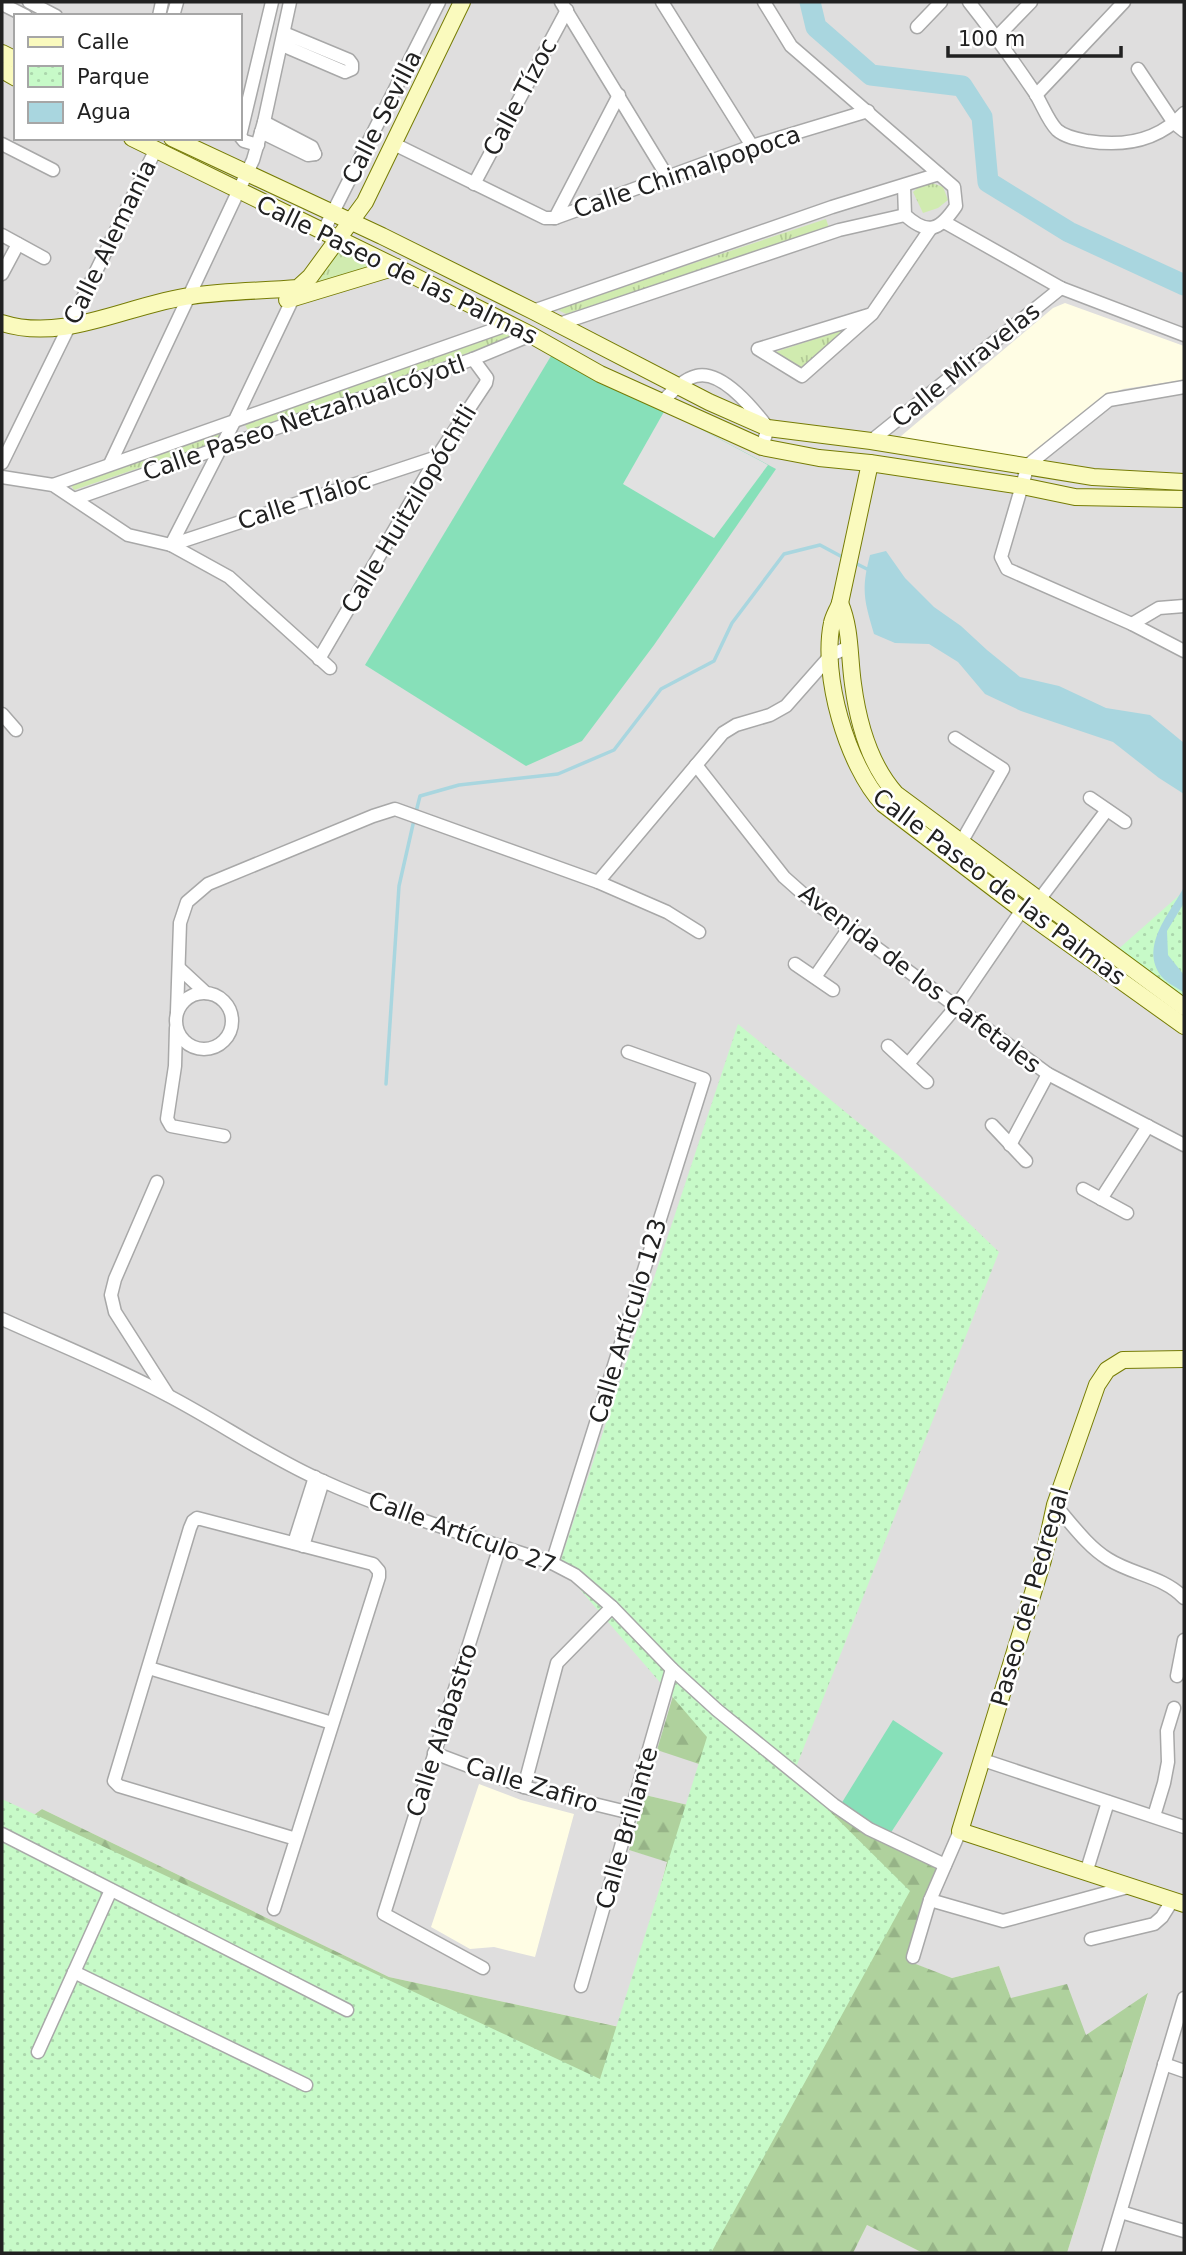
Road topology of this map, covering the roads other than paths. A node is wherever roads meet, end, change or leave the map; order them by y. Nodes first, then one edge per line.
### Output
1 (29, 2) edge
2 (272, 2) edge
3 (290, 2) edge
4 (439, 2) edge
5 (462, 2) edge
6 (662, 2) edge
7 (764, 2) edge
8 (941, 2) edge
9 (969, 2) edge
10 (1031, 2) edge
11 (1124, 2) edge
12 (2, 4) edge
13 (564, 6) edge
14 (22, 14) edge
15 (53, 14) edge
16 (917, 27) dead end
17 (997, 37) junction
18 (283, 39) junction
19 (1138, 69) dead end
20 (619, 95) junction
21 (1036, 96) junction
22 (868, 111) junction
23 (1184, 113) edge
24 (1179, 127) edge
25 (242, 128) edge
26 (261, 133) junction
27 (242, 138) edge
28 (135, 140) edge
29 (176, 140) edge
30 (2, 144) edge
31 (394, 144) junction
32 (752, 146) junction
33 (155, 151) junction
34 (53, 170) dead end
35 (247, 174) junction
36 (939, 174) junction
37 (667, 176) junction
38 (474, 184) junction
39 (904, 186) junction
40 (238, 192) junction
41 (365, 202) junction
42 (832, 207) junction
43 (333, 213) junction
44 (905, 215) junction
45 (555, 218) junction
46 (351, 222) junction
47 (946, 223) junction
48 (931, 228) junction
49 (839, 230) junction
50 (2, 235) edge
51 (330, 235) junction
52 (382, 236) junction
53 (18, 244) junction
54 (44, 258) dead end
55 (396, 267) junction
56 (2, 274) edge
57 (1061, 288) junction
58 (295, 294) junction
59 (187, 301) junction
60 (533, 311) junction
61 (872, 314) junction
62 (2, 323) edge
63 (559, 324) junction
64 (507, 325) junction
65 (67, 330) junction
66 (2, 332) edge
67 (531, 335) junction
68 (1184, 335) edge
69 (473, 359) junction
70 (678, 386) junction
71 (1184, 387) edge
72 (662, 402) junction
73 (235, 420) junction
74 (768, 428) junction
75 (871, 441) junction
76 (762, 447) junction
77 (219, 449) junction
78 (437, 457) junction
79 (2, 463) edge
80 (870, 463) junction
81 (110, 464) junction
82 (1028, 465) junction
83 (2, 477) edge
84 (1184, 482) edge
85 (53, 485) junction
86 (1022, 486) junction
87 (77, 499) junction
88 (1184, 499) edge
89 (171, 545) junction
90 (841, 603) junction
91 (1184, 606) edge
92 (1132, 624) junction
93 (849, 647) junction
94 (1184, 651) edge
95 (831, 655) junction
96 (318, 660) junction
97 (330, 668) dead end
98 (2, 714) edge
99 (16, 730) dead end
100 (955, 738) dead end
101 (696, 765) junction
102 (1090, 798) dead end
103 (1107, 810) junction
104 (1125, 822) dead end
105 (962, 842) junction
106 (951, 856) junction
107 (598, 882) junction
108 (1039, 900) junction
109 (1022, 910) junction
110 (1069, 922) junction
111 (849, 928) junction
112 (699, 932) dead end
113 (1058, 936) junction
114 (795, 964) dead end
115 (179, 968) junction
116 (815, 978) junction
117 (833, 990) dead end
118 (206, 993) junction
119 (1184, 1007) edge
120 (955, 1008) junction
121 (177, 1012) junction
122 (1184, 1026) edge
123 (176, 1028) junction
124 (888, 1046) dead end
125 (198, 1048) junction
126 (628, 1052) dead end
127 (908, 1064) junction
128 (175, 1066) junction
129 (1048, 1074) junction
130 (927, 1082) dead end
131 (992, 1125) dead end
132 (1148, 1126) junction
133 (224, 1136) dead end
134 (1184, 1144) edge
135 (1010, 1145) junction
136 (1026, 1161) dead end
137 (157, 1182) dead end
138 (1083, 1189) dead end
139 (1101, 1199) junction
140 (1127, 1213) dead end
141 (2, 1319) edge
142 (1184, 1359) edge
143 (168, 1395) junction
144 (319, 1479) junction
145 (1055, 1505) junction
146 (298, 1544) junction
147 (500, 1546) junction
148 (552, 1563) junction
149 (1184, 1598) edge
150 (612, 1607) junction
151 (1184, 1640) edge
152 (149, 1668) junction
153 (672, 1669) junction
154 (1177, 1676) dead end
155 (1174, 1708) dead end
156 (332, 1723) junction
157 (435, 1754) junction
158 (983, 1760) junction
159 (524, 1787) junction
160 (1108, 1802) junction
161 (631, 1813) junction
162 (1154, 1816) junction
163 (1184, 1827) edge
164 (960, 1831) junction
165 (2, 1834) edge
166 (296, 1839) junction
167 (944, 1865) junction
168 (1086, 1873) junction
169 (1128, 1887) junction
170 (111, 1890) junction
171 (930, 1900) junction
172 (1178, 1903) edge
173 (274, 1909) dead end
174 (1091, 1939) dead end
175 (913, 1957) dead end
176 (483, 1968) dead end
177 (74, 1972) junction
178 (580, 1986) dead end
179 (1184, 1998) edge
180 (347, 2010) dead end
181 (38, 2052) dead end
182 (1164, 2064) junction
183 (1184, 2071) edge
184 (306, 2085) dead end
185 (1121, 2212) junction
186 (1184, 2231) edge
187 (1108, 2253) edge

1 - 15 street
2 - 25 street
3 - 18 street
4 - 43 street, Calle Sevilla
5 - 31 street
6 - 32 street
7 - 22 street
8 - 16 street
9 - 17 street
10 - 17 street
11 - 21 street
12 - 14 street
13 - 20 street
13 - 38 street, Calle Tízoc
17 - 21 street
18 - 18 street
18 - 26 street
19 - 24 street
20 - 37 street
20 - 45 street
21 - 24 street
22 - 32 street, Calle Chimalpopoca
22 - 36 street
23 - 24 street
26 - 27 street
26 - 35 street
28 - 33 street, Calle Paseo de las Palmas
29 - 35 street, Calle Paseo de las Palmas
30 - 34 street
31 - 38 street, Calle Chimalpopoca
31 - 41 street
32 - 37 street, Calle Chimalpopoca
33 - 40 street, Calle Paseo de las Palmas
33 - 65 street, Calle Alemania
35 - 40 street
35 - 43 street, Calle Paseo de las Palmas
36 - 39 street
36 - 47 street
37 - 45 street, Calle Chimalpopoca
38 - 45 street, Calle Chimalpopoca
39 - 42 street
39 - 44 street
40 - 51 street, Calle Paseo de las Palmas
40 - 59 street
41 - 46 street
41 - 52 street
42 - 49 street
42 - 60 street
43 - 46 street, Calle Paseo de las Palmas
43 - 51 street, Calle Sevilla
44 - 48 street
44 - 49 street
46 - 51 street
46 - 52 street, Calle Paseo de las Palmas
47 - 48 street
47 - 57 street
48 - 61 street
49 - 63 street
50 - 53 street
51 - 55 street, Calle Paseo de las Palmas
51 - 58 street
52 - 60 street, Calle Paseo de las Palmas
53 - 54 street
53 - 56 street
55 - 58 street
55 - 64 street, Calle Paseo de las Palmas
57 - 68 street
57 - 75 street, Calle Miravelas
58 - 59 street
58 - 73 street
59 - 65 street
59 - 81 street
60 - 63 street, Calle Paseo de las Palmas
61 - 61 street
62 - 65 street
63 - 70 street, Calle Paseo de las Palmas
64 - 67 street, Calle Paseo de las Palmas
64 - 73 street, Calle Paseo Netzahualcóyotl
65 - 66 street
65 - 79 street, Calle Alemania
67 - 69 street, Calle Paseo Netzahualcóyotl
67 - 72 street, Calle Paseo de las Palmas
69 - 77 street, Calle Paseo Netzahualcóyotl
69 - 78 street, Calle Huitzilopóchtli
70 - 72 street
70 - 74 street, Calle Paseo de las Palmas
70 - 74 street
71 - 82 street
72 - 76 street, Calle Paseo de las Palmas
73 - 77 street
73 - 81 street, Calle Paseo Netzahualcóyotl
74 - 75 street, Calle Paseo de las Palmas
74 - 76 street
75 - 80 street
75 - 82 street, Calle Paseo de las Palmas
76 - 80 street, Calle Paseo de las Palmas
77 - 87 street, Calle Paseo Netzahualcóyotl
77 - 89 street
78 - 89 street, Calle Tláloc
78 - 96 street, Calle Huitzilopóchtli
80 - 86 street, Calle Paseo de las Palmas
80 - 90 street, Calle Paseo de las Palmas
81 - 85 street, Calle Paseo Netzahualcóyotl
82 - 84 street, Calle Paseo de las Palmas
82 - 86 street
83 - 85 street
85 - 87 street
86 - 88 street, Calle Paseo de las Palmas
86 - 92 street
87 - 89 street
89 - 96 street
90 - 93 street, Calle Paseo de las Palmas
90 - 95 street, Calle Paseo de las Palmas
91 - 92 street
92 - 94 street
93 - 95 street
93 - 105 street, Calle Paseo de las Palmas
95 - 101 street
95 - 106 street, Calle Paseo de las Palmas
96 - 97 street
98 - 99 street
100 - 105 street
101 - 107 street
101 - 111 street, Avenida de los Cafetales
102 - 103 street
103 - 104 street
103 - 108 street
105 - 106 street
105 - 108 street, Calle Paseo de las Palmas
106 - 109 street, Calle Paseo de las Palmas
107 - 112 street
107 - 115 street
108 - 110 street, Calle Paseo de las Palmas
109 - 113 street, Calle Paseo de las Palmas
109 - 120 street
110 - 113 street
110 - 119 street, Calle Paseo de las Palmas
111 - 116 street
111 - 120 street, Avenida de los Cafetales
113 - 122 street, Calle Paseo de las Palmas
114 - 116 street
115 - 118 street
115 - 121 street
116 - 117 street
118 - 121 street
118 - 125 street
120 - 127 street
120 - 129 street, Avenida de los Cafetales
121 - 123 street
123 - 125 street
123 - 128 street
124 - 127 street
125 - 128 street
126 - 148 street, Calle Artículo 123
127 - 130 street
128 - 133 street
129 - 132 street, Avenida de los Cafetales
129 - 135 street
131 - 135 street
132 - 134 street, Avenida de los Cafetales
132 - 139 street
135 - 136 street
137 - 143 street
138 - 139 street
139 - 140 street
141 - 143 street, Calle Artículo 27
142 - 145 street, Paseo del Pedregal
143 - 144 street, Calle Artículo 27
144 - 146 street
144 - 147 street, Calle Artículo 27
145 - 149 street
145 - 158 street, Paseo del Pedregal
146 - 152 street
146 - 156 street
147 - 148 street, Calle Artículo 27
147 - 157 street, Calle Alabastro
148 - 150 street, Calle Artículo 27
150 - 153 street, Calle Artículo 27
150 - 159 street
151 - 154 street
152 - 156 street
152 - 166 street
153 - 161 street, Calle Brillante
153 - 167 street, Calle Artículo 27
155 - 162 street
156 - 166 street
157 - 159 street, Calle Zafiro
157 - 176 street, Calle Alabastro
158 - 160 street
158 - 164 street, Paseo del Pedregal
159 - 161 street, Calle Zafiro
160 - 162 street
160 - 168 street
161 - 178 street, Calle Brillante
162 - 163 street
164 - 167 street, Paseo del Pedregal
164 - 168 street
165 - 170 street
166 - 173 street
167 - 171 street, Paseo del Pedregal
168 - 169 street
169 - 171 street
169 - 172 street
170 - 177 street
170 - 180 street
171 - 175 street, Paseo del Pedregal
172 - 174 street
177 - 181 street
177 - 184 street
179 - 182 street
182 - 183 street
182 - 185 street
185 - 186 street
185 - 187 street

